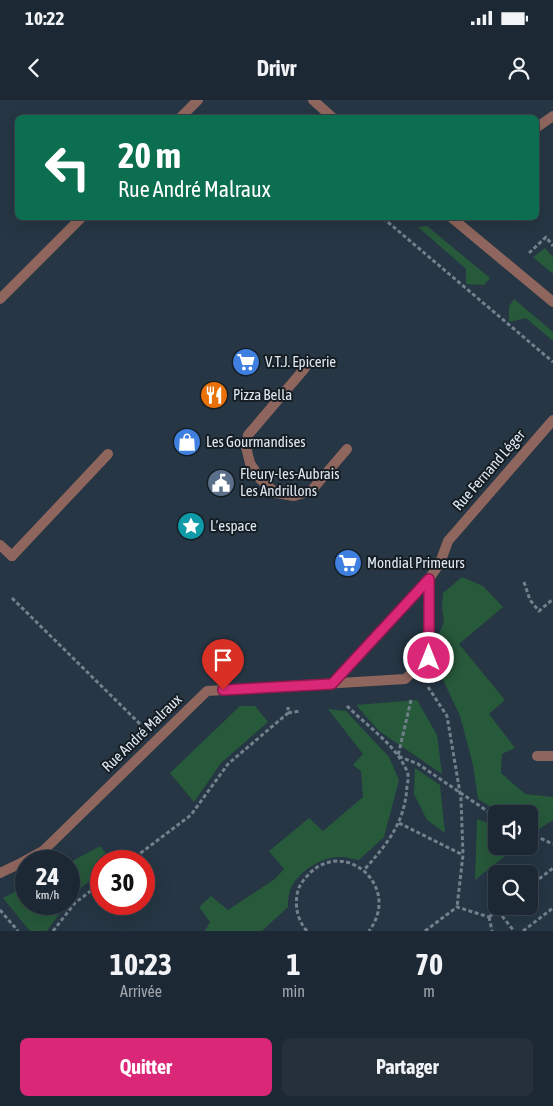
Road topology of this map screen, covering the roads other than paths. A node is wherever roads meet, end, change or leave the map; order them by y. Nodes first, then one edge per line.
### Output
1 (198, 100) edge
2 (313, 100) edge
3 (183, 115) edge
4 (330, 115) edge
5 (553, 116) edge
6 (539, 126) edge
7 (79, 220) edge
8 (454, 220) edge
9 (0, 300) edge
10 (553, 302) edge
11 (305, 368) dead end
12 (553, 420) edge
13 (347, 449) dead end
14 (108, 454) dead end
15 (0, 545) edge
16 (429, 579) junction
17 (329, 684) junction
18 (537, 756) dead end
19 (553, 756) edge
20 (0, 873) edge

1 - 3 street
2 - 4 street
5 - 6 street
7 - 9 street
8 - 10 street
11 - 13 street
12 - 16 street, Rue Fernand Léger
14 - 15 street
16 - 17 street
16 - 17 street, Rue André Malraux
17 - 20 street, Rue André Malraux
18 - 19 street

